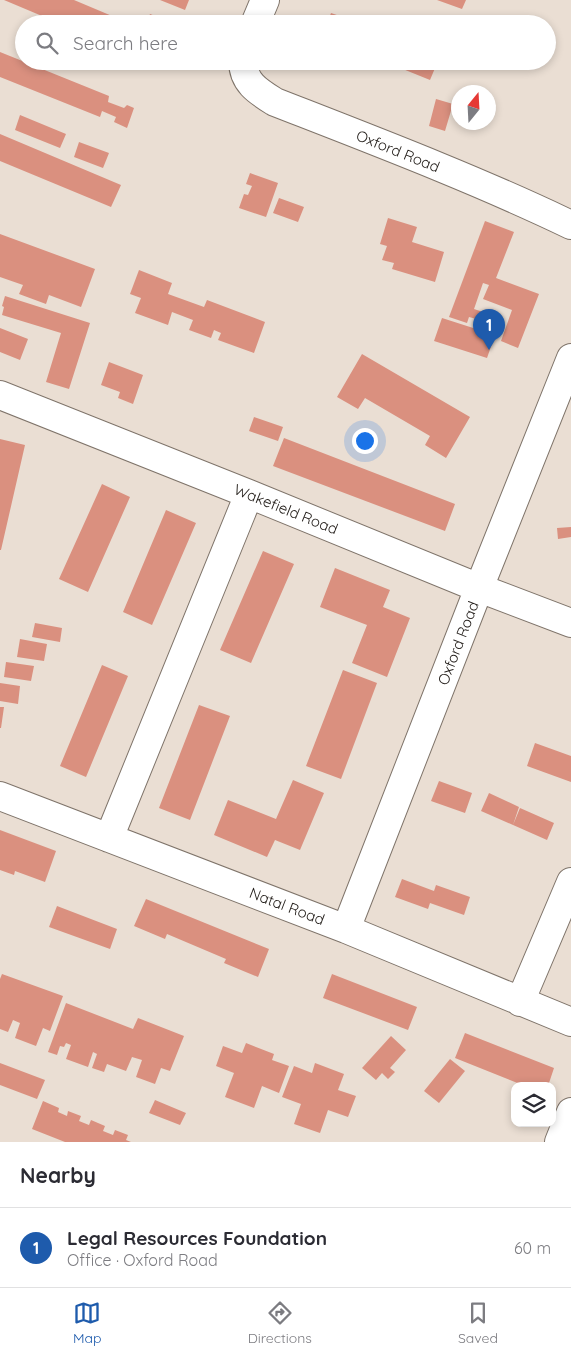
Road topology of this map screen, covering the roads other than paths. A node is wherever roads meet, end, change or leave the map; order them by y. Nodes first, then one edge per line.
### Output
1 (265, 0) edge
2 (259, 15) edge
3 (243, 70) edge
4 (571, 225) edge
5 (571, 358) edge
6 (0, 395) edge
7 (249, 494) junction
8 (479, 588) junction
9 (571, 623) edge
10 (0, 796) edge
11 (109, 838) junction
12 (571, 882) edge
13 (346, 929) junction
14 (520, 1002) junction
15 (571, 1022) edge
16 (571, 1112) edge
17 (559, 1142) edge

1 - 2 street
3 - 4 street, Oxford Road
5 - 8 street, Oxford Road
6 - 7 street, Wakefield Road
7 - 8 street, Wakefield Road
7 - 11 street
8 - 9 street, Wakefield Road
8 - 13 street, Oxford Road
10 - 11 street, Natal Road
11 - 13 street, Natal Road
12 - 14 street
13 - 14 street, Natal Road
14 - 15 street, Natal Road
16 - 17 street

